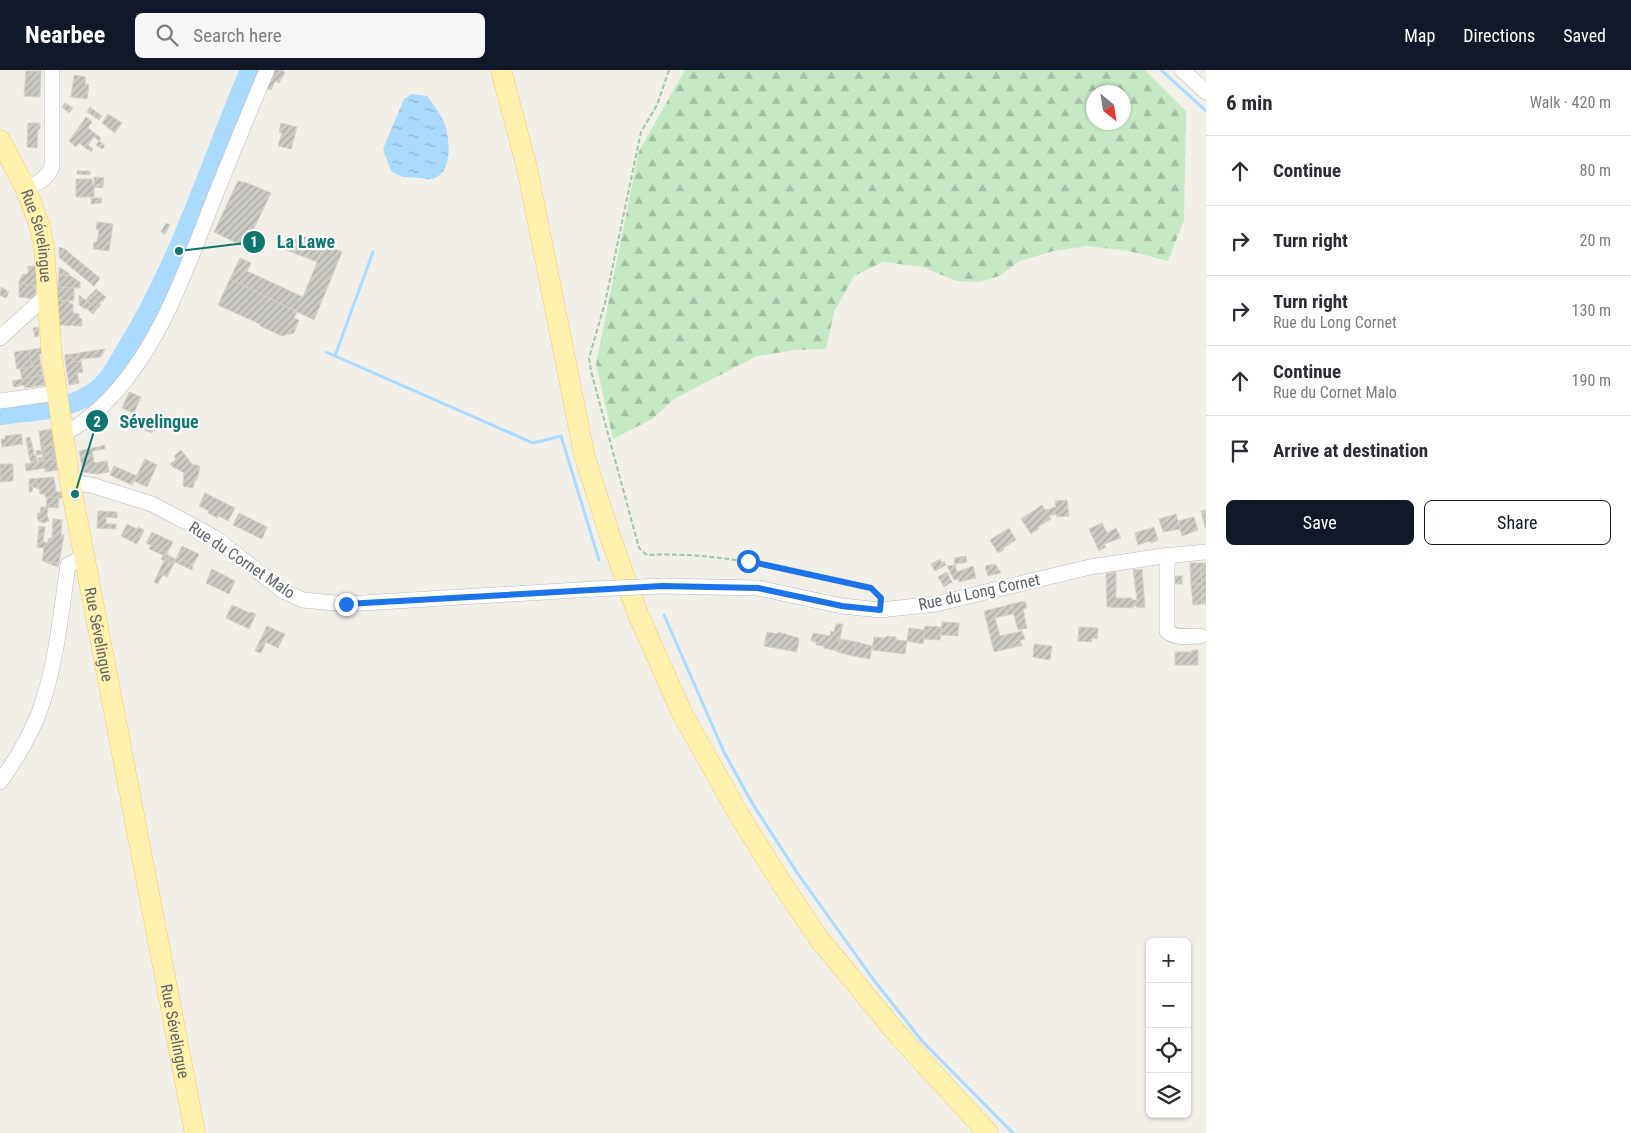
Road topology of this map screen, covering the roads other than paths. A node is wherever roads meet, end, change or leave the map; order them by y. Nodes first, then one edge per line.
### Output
1 (52, 70) edge
2 (267, 70) edge
3 (500, 70) edge
4 (1182, 70) edge
5 (1206, 92) edge
6 (0, 140) edge
7 (26, 189) junction
8 (47, 295) junction
9 (0, 338) edge
10 (57, 395) junction
11 (0, 401) edge
12 (62, 427) junction
13 (70, 482) junction
14 (1206, 552) edge
15 (1167, 556) junction
16 (84, 557) junction
17 (662, 586) joint
18 (1200, 636) dead end
19 (0, 782) edge
20 (195, 1133) edge
21 (988, 1133) edge

1 - 7 street
2 - 12 street
3 - 21 main road
4 - 5 street
6 - 7 main road, Rue Sévelingue
7 - 8 main road, Rue Sévelingue
8 - 9 street
8 - 10 main road, Rue Sévelingue
10 - 11 street
10 - 12 main road, Rue Sévelingue
12 - 13 main road, Rue Sévelingue
13 - 16 main road, Rue Sévelingue
13 - 17 street, Rue du Cornet Malo, bridge
14 - 15 street, Rue du Long Cornet
15 - 17 street, Rue du Long Cornet
15 - 18 street
16 - 19 street
16 - 20 main road, Rue Sévelingue

